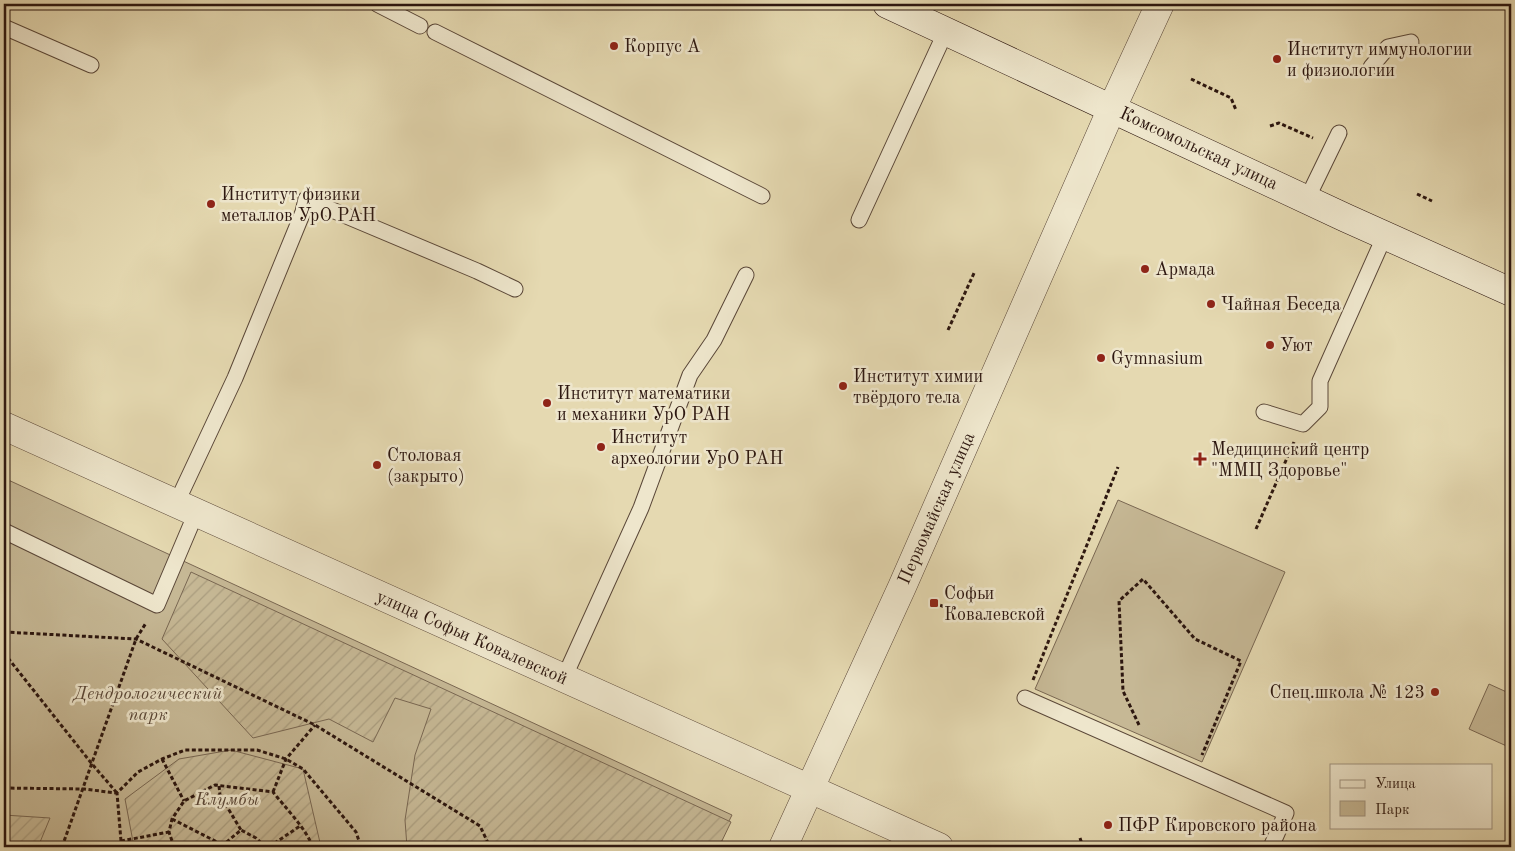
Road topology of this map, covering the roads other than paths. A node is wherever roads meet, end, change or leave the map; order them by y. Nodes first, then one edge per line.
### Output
1 (377, 4) edge
2 (887, 4) edge
3 (1160, 4) edge
4 (420, 26) dead end
5 (4, 27) edge
6 (946, 31) junction
7 (434, 32) dead end
8 (1411, 42) dead end
9 (91, 65) dead end
10 (1371, 67) dead end
11 (1112, 108) junction
12 (1339, 134) dead end
13 (762, 196) dead end
14 (1307, 199) junction
15 (859, 220) dead end
16 (1385, 235) junction
17 (746, 275) dead end
18 (515, 289) dead end
19 (1511, 292) edge
20 (1264, 412) dead end
21 (4, 426) edge
22 (186, 508) junction
23 (4, 531) edge
24 (564, 678) junction
25 (1025, 698) road end
26 (810, 789) junction
27 (783, 847) edge
28 (939, 847) edge
29 (1271, 847) edge

1 - 4 lane
2 - 6 street, Комсомольская улица
3 - 11 street, Первомайская улица
5 - 9 lane
6 - 11 street, Комсомольская улица
6 - 15 lane
7 - 13 lane
8 - 10 lane
11 - 14 street, Комсомольская улица
11 - 26 street, Первомайская улица
12 - 14 lane
14 - 16 street, Комсомольская улица
16 - 19 street, Комсомольская улица
16 - 20 lane
17 - 24 lane
18 - 22 lane
21 - 22 street, улица Софьи Ковалевской
22 - 23 lane
22 - 24 street, улица Софьи Ковалевской
24 - 26 street, улица Софьи Ковалевской
25 - 29 lane
26 - 27 street, Первомайская улица
26 - 28 street, улица Софьи Ковалевской

